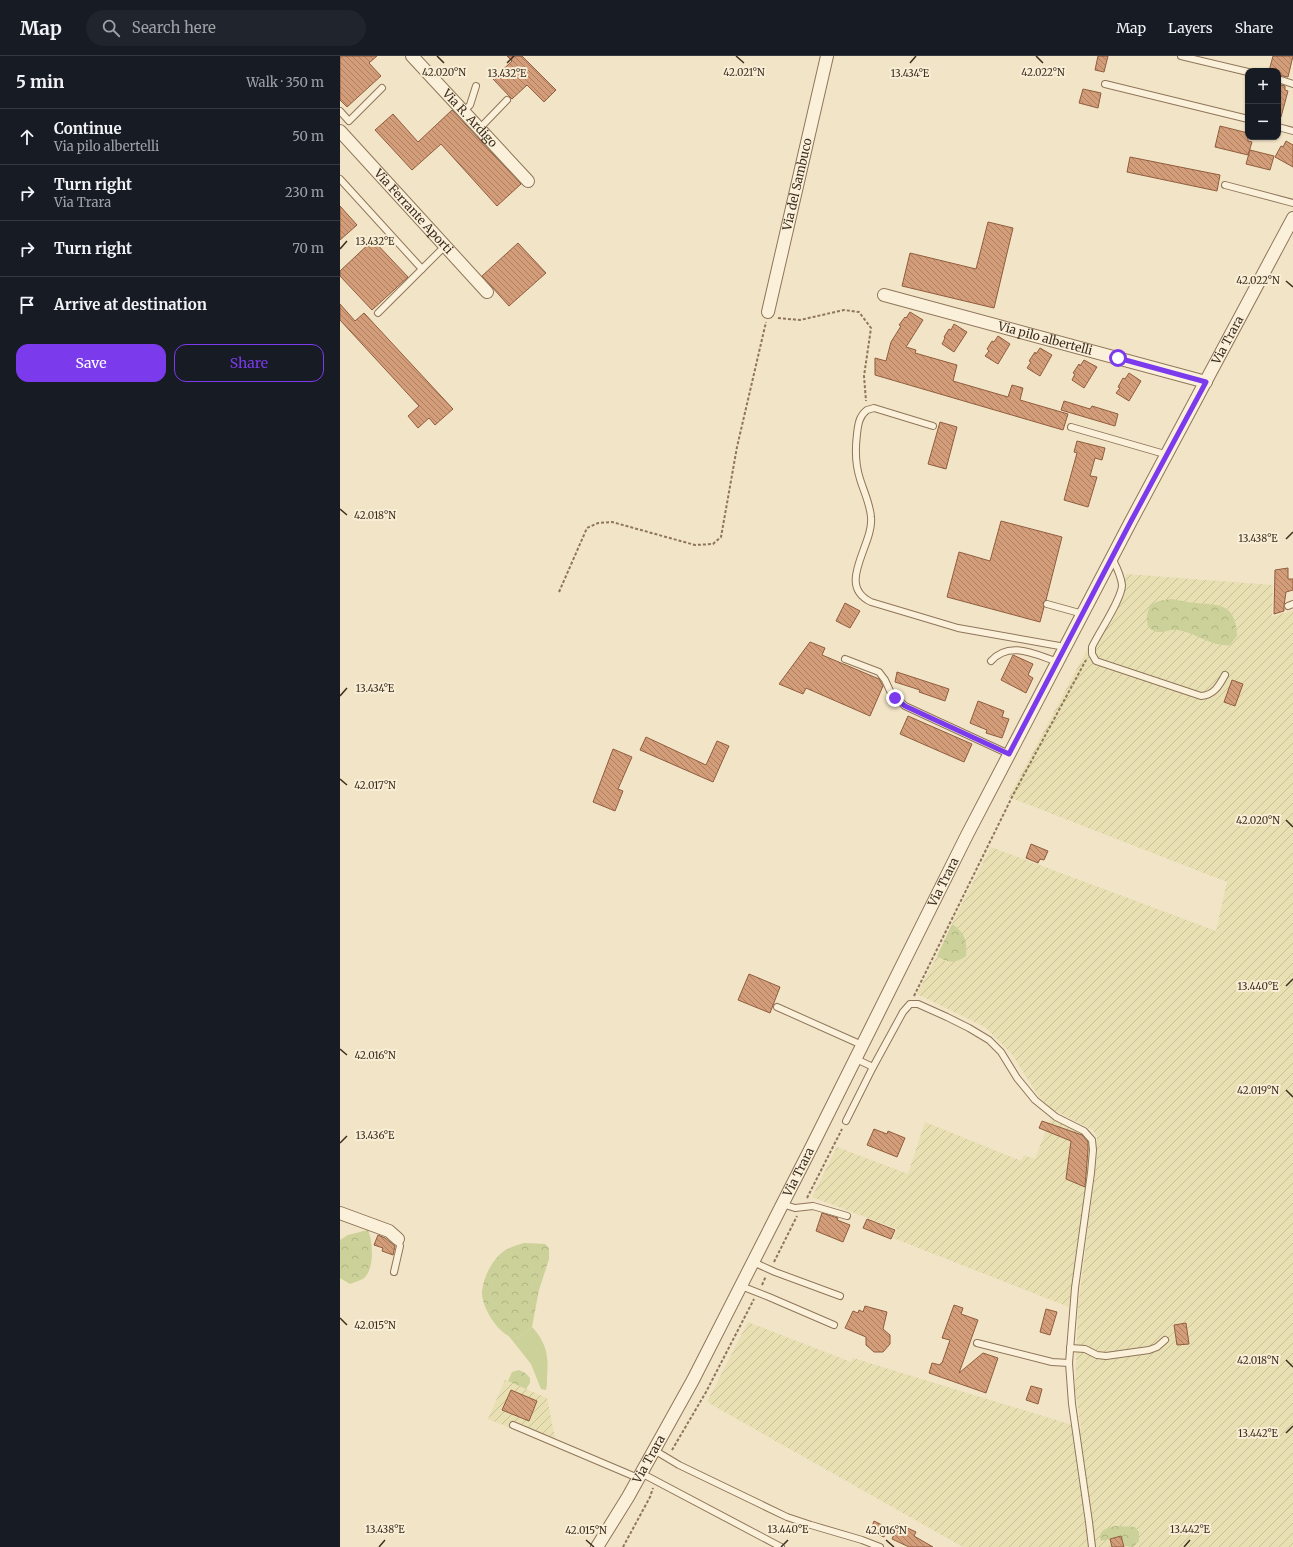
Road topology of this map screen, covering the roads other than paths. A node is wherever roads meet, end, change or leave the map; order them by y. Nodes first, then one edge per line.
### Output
1 (412, 56) edge
2 (827, 56) edge
3 (1181, 56) edge
4 (1245, 71) edge
5 (1281, 80) edge
6 (1105, 84) dead end
7 (1293, 84) edge
8 (476, 86) dead end
9 (382, 88) dead end
10 (507, 100) dead end
11 (340, 111) edge
12 (463, 112) junction
13 (1245, 118) edge
14 (1281, 128) edge
15 (479, 129) junction
16 (340, 131) edge
17 (1293, 131) edge
18 (340, 179) edge
19 (528, 181) dead end
20 (1225, 185) dead end
21 (1293, 203) edge
22 (1293, 218) edge
23 (445, 246) junction
24 (422, 269) junction
25 (487, 292) dead end
26 (884, 295) dead end
27 (768, 312) road end
28 (378, 313) dead end
29 (1206, 382) junction
30 (933, 426) dead end
31 (1071, 427) dead end
32 (1168, 455) junction
33 (1112, 558) junction
34 (1047, 604) dead end
35 (1083, 614) junction
36 (1065, 648) junction
37 (845, 659) dead end
38 (991, 661) dead end
39 (1058, 662) junction
40 (1225, 675) dead end
41 (1009, 754) junction
42 (777, 1006) dead end
43 (862, 1045) junction
44 (856, 1059) junction
45 (873, 1067) junction
46 (846, 1121) road end
47 (782, 1204) junction
48 (340, 1213) edge
49 (847, 1216) dead end
50 (398, 1239) joint
51 (753, 1262) junction
52 (394, 1272) dead end
53 (741, 1286) junction
54 (840, 1296) dead end
55 (834, 1325) dead end
56 (1165, 1340) dead end
57 (977, 1342) dead end
58 (1070, 1348) junction
59 (1069, 1363) junction
60 (513, 1425) dead end
61 (654, 1450) junction
62 (640, 1476) junction
63 (600, 1546) edge
64 (781, 1547) edge
65 (880, 1547) edge
66 (1092, 1547) edge

1 - 12 street, Via R. Ardigo
2 - 27 street, Via del Sambuco
3 - 4 lane
5 - 7 lane
6 - 13 lane
8 - 12 lane
9 - 11 lane
10 - 15 lane
12 - 15 street, Via R. Ardigo
14 - 17 lane
15 - 19 street, Via R. Ardigo
16 - 23 street, Via Ferrante Aporti
18 - 24 lane
20 - 21 lane
22 - 29 street, Via Trara
23 - 24 lane
23 - 25 street, Via Ferrante Aporti
24 - 28 lane
26 - 29 street, Via pilo albertelli
29 - 32 street, Via Trara
30 - 36 lane
31 - 32 lane
32 - 33 street, Via Trara
33 - 35 street, Via Trara
33 - 40 lane
34 - 35 lane
35 - 36 street, Via Trara
36 - 39 street, Via Trara
37 - 41 lane
38 - 39 lane
39 - 41 street, Via Trara
41 - 43 street, Via Trara
42 - 43 lane
43 - 44 street, Via Trara
44 - 45 lane
44 - 47 street, Via Trara
45 - 46 lane
45 - 58 lane
47 - 49 lane
47 - 51 street, Via Trara
48 - 50 street
50 - 52 lane
51 - 53 street, Via Trara
51 - 54 lane
53 - 55 lane
53 - 61 street, Via Trara
56 - 58 lane
57 - 59 lane
58 - 59 lane
59 - 66 lane
60 - 62 lane
61 - 62 street, Via Trara
61 - 65 lane
62 - 63 street, Via Trara
62 - 64 lane

